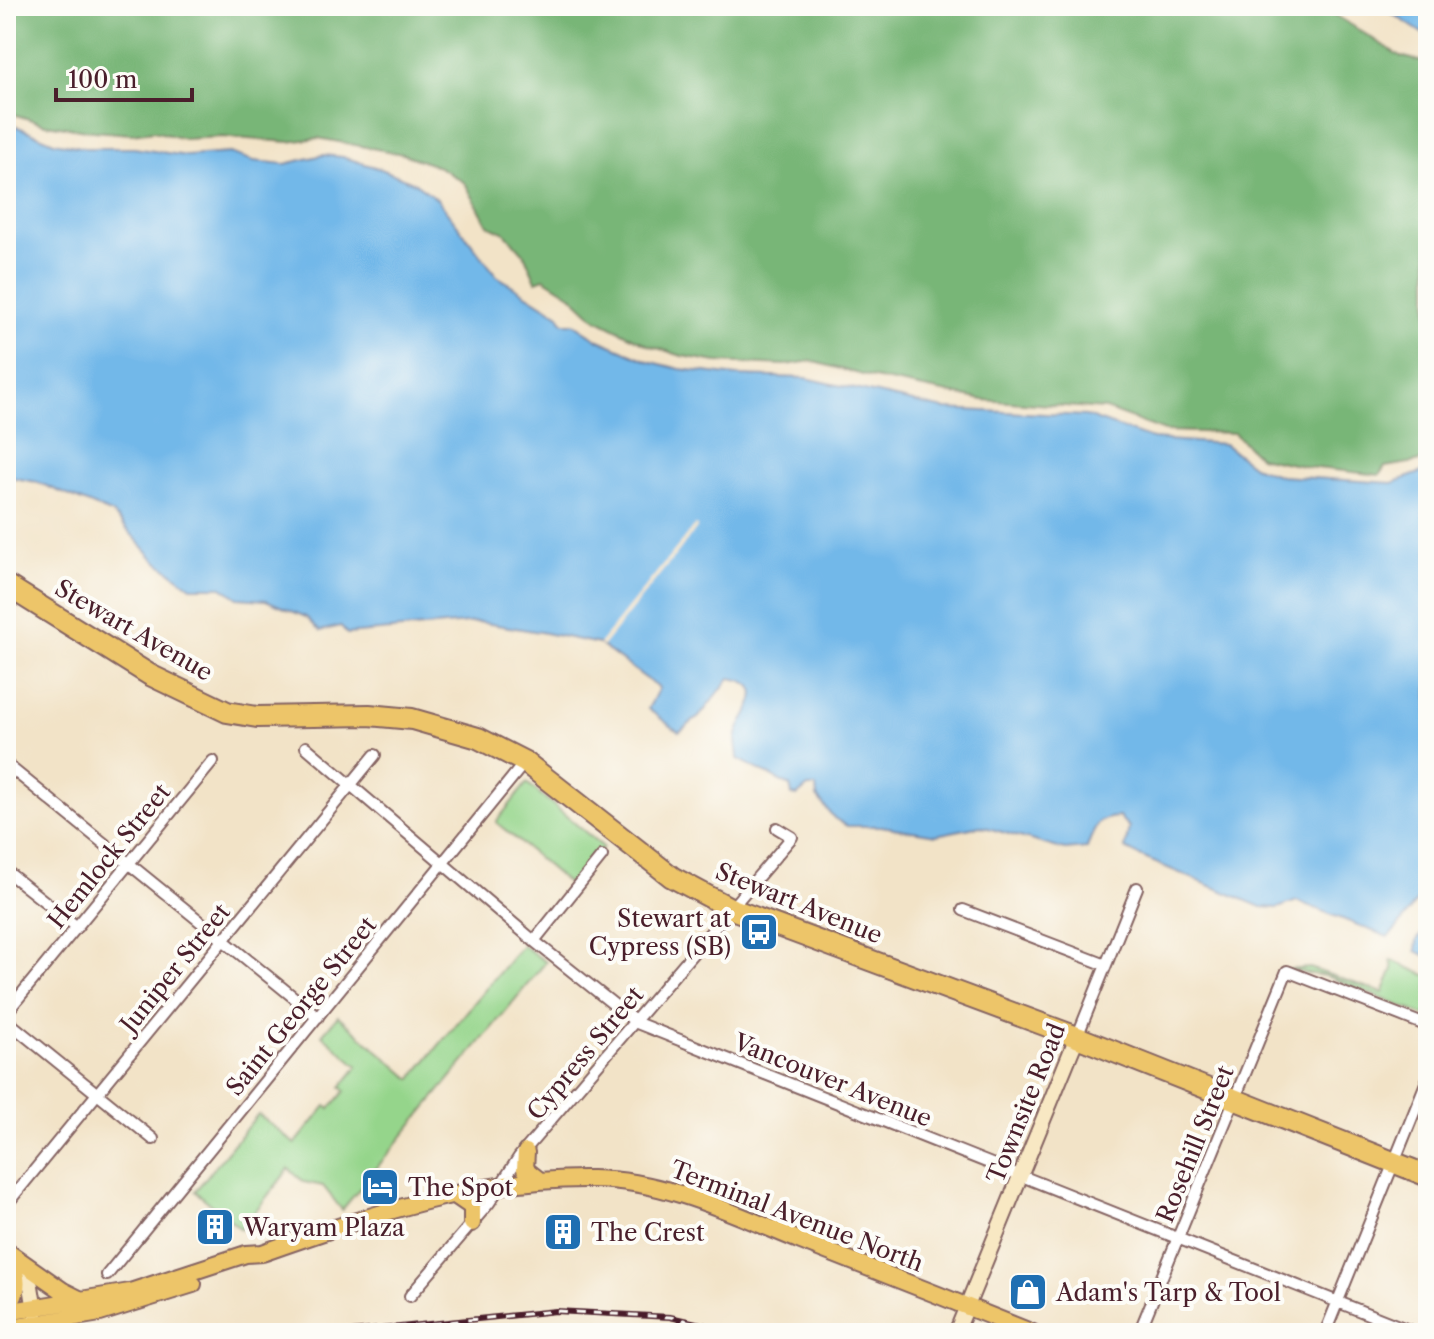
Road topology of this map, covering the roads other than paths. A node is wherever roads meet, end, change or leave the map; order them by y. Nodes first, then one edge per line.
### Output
1 (6, 585) edge
2 (306, 747) dead end
3 (375, 755) dead end
4 (213, 761) dead end
5 (525, 762) junction
6 (6, 764) edge
7 (351, 784) junction
8 (777, 828) dead end
9 (602, 856) dead end
10 (444, 862) junction
11 (128, 865) junction
12 (6, 871) edge
13 (1137, 888) dead end
14 (732, 909) junction
15 (963, 910) dead end
16 (77, 927) junction
17 (223, 941) junction
18 (534, 941) junction
19 (1106, 965) junction
20 (6, 1013) edge
21 (318, 1017) junction
22 (6, 1020) edge
23 (637, 1023) junction
24 (1428, 1026) edge
25 (1077, 1037) junction
26 (1428, 1078) edge
27 (98, 1094) junction
28 (1235, 1099) junction
29 (153, 1139) dead end
30 (526, 1152) junction
31 (1394, 1163) junction
32 (1428, 1176) edge
33 (1020, 1177) junction
34 (539, 1180) junction
35 (499, 1187) junction
36 (453, 1194) junction
37 (6, 1205) edge
38 (472, 1223) junction
39 (1179, 1236) junction
40 (8, 1252) edge
41 (107, 1275) dead end
42 (410, 1296) dead end
43 (1339, 1301) junction
44 (966, 1306) junction
45 (6, 1310) edge
46 (82, 1310) junction
47 (37, 1322) edge
48 (6, 1330) edge
49 (13, 1333) edge
50 (60, 1333) edge
51 (956, 1333) edge
52 (1033, 1333) edge
53 (1139, 1333) edge
54 (1325, 1333) edge
55 (1416, 1333) edge

1 - 5 highway, Stewart Avenue
2 - 7 street, Vancouver Avenue
3 - 7 street, Juniper Street
4 - 11 street, Hemlock Street
5 - 10 street, Saint George Street
5 - 14 highway, Stewart Avenue
6 - 11 street
7 - 10 street, Vancouver Avenue
7 - 17 street, Juniper Street
8 - 14 street, Cypress Street
9 - 18 street
10 - 18 street, Vancouver Avenue
10 - 21 street, Saint George Street
11 - 16 street, Hemlock Street
11 - 17 street
12 - 16 street
13 - 19 street, Townsite Road
14 - 23 street, Cypress Street
14 - 25 highway, Stewart Avenue
15 - 19 street
16 - 20 street, Hemlock Street
17 - 21 street
17 - 27 street, Juniper Street
18 - 23 street, Vancouver Avenue
19 - 25 street, Townsite Road
21 - 41 street, Saint George Street
22 - 27 street
23 - 30 street, Cypress Street
23 - 33 street, Vancouver Avenue
24 - 28 street, Rosehill Street
25 - 28 highway, Stewart Avenue
25 - 33 street, Townsite Road
26 - 31 street
27 - 29 street
27 - 37 street, Juniper Street
28 - 31 highway, Stewart Avenue
28 - 39 street, Rosehill Street
30 - 34 main road
30 - 35 street, Cypress Street
31 - 32 highway, Stewart Avenue
31 - 43 street
33 - 39 street, Vancouver Avenue
33 - 44 street, Townsite Road
34 - 35 main road, Terminal Avenue North
34 - 44 main road, Terminal Avenue North
35 - 36 main road, Terminal Avenue North
35 - 38 street, Cypress Street
36 - 38 main road
36 - 46 main road, Terminal Avenue North
38 - 42 street, Cypress Street
39 - 43 street, Vancouver Avenue
39 - 53 street, Rosehill Street
40 - 45 main road
40 - 46 main road
40 - 47 street
43 - 54 street
43 - 55 street, Vancouver Avenue
44 - 51 street, Townsite Road
44 - 52 main road, Terminal Avenue North
45 - 47 main road, Terminal Avenue North
46 - 47 main road, Terminal Avenue North
46 - 50 main road
47 - 48 main road, Terminal Avenue North
48 - 49 main road

